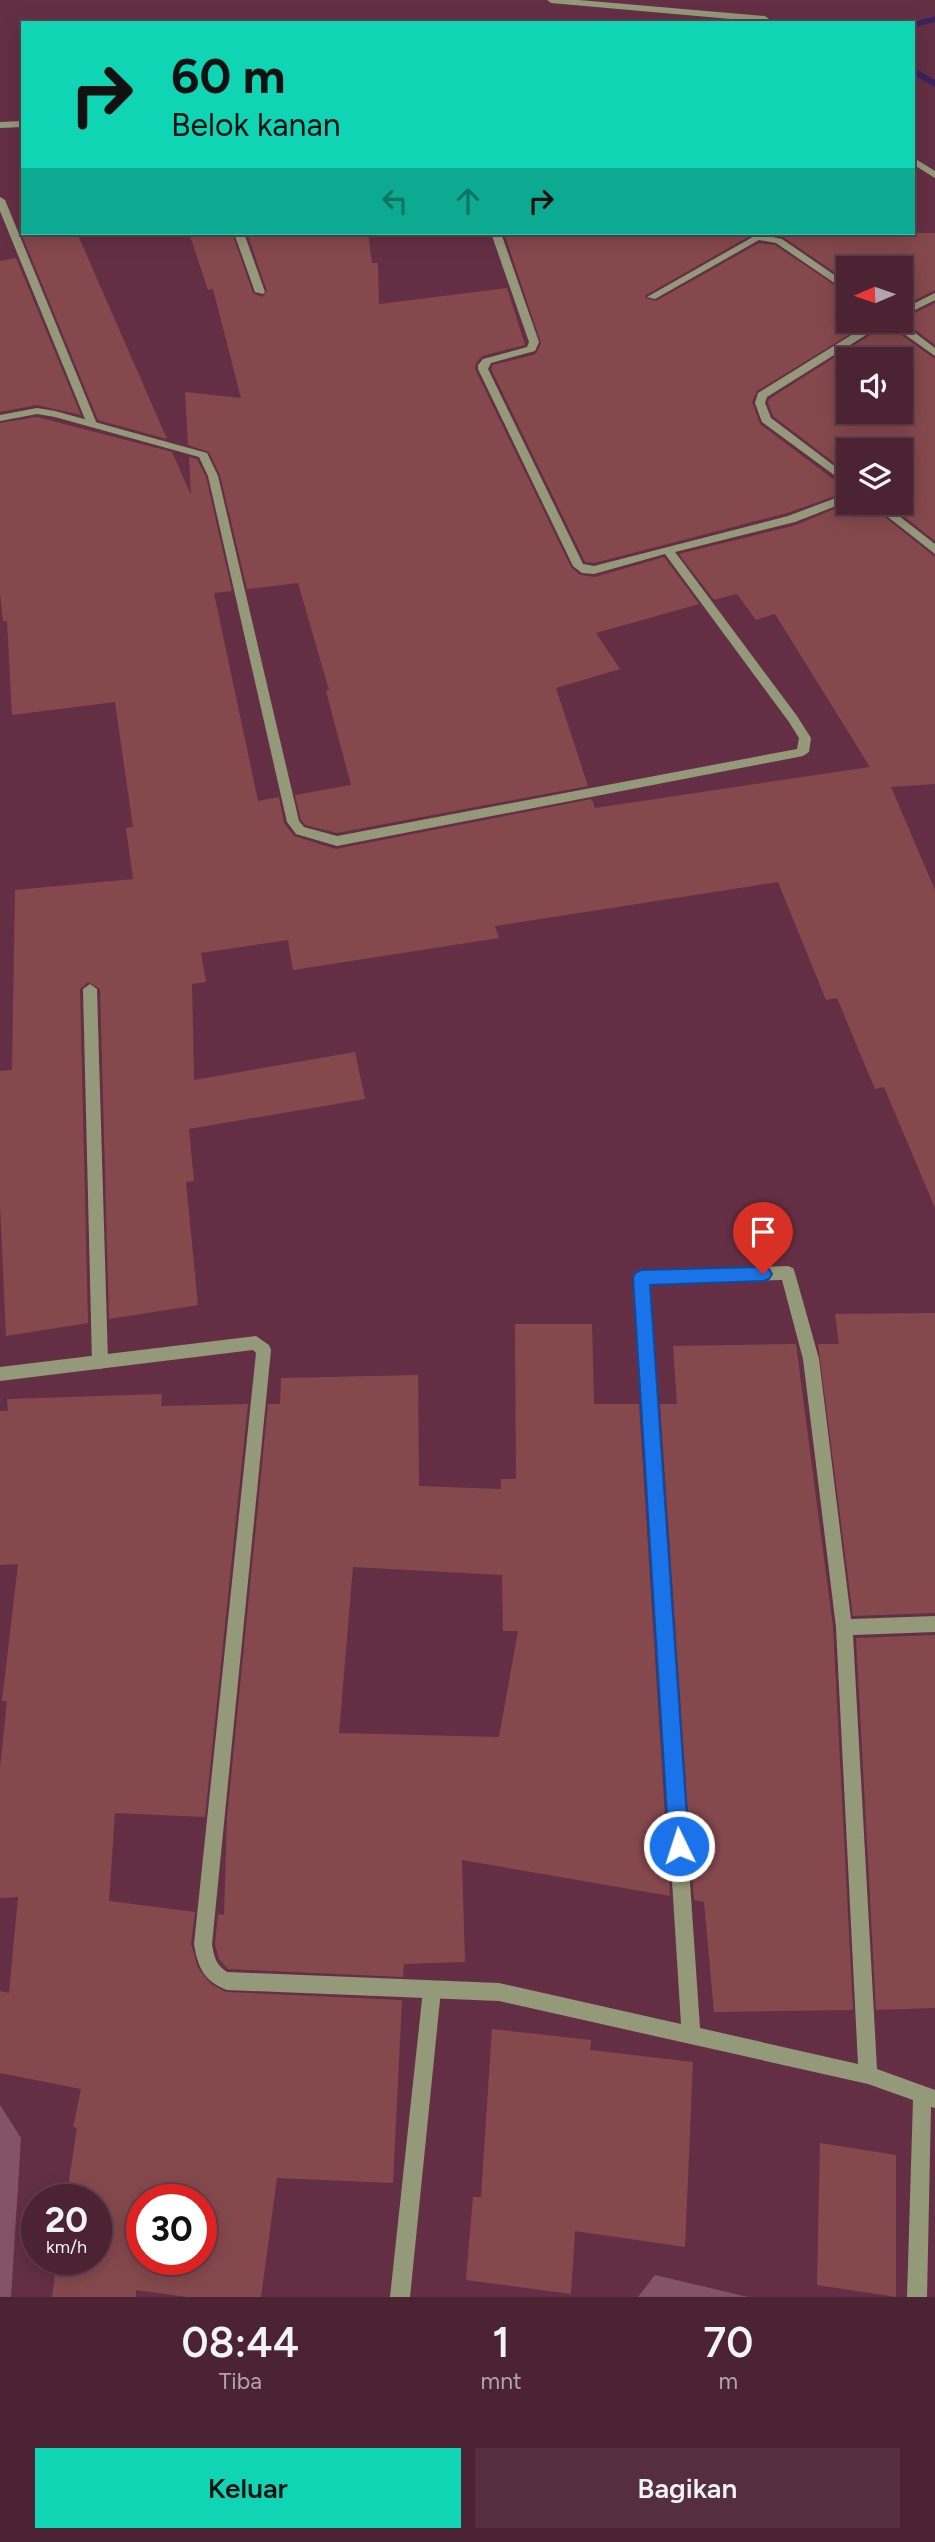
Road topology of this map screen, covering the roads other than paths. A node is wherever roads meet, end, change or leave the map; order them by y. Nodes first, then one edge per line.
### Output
1 (551, 0) edge
2 (765, 19) dead end
3 (21, 124) edge
4 (0, 125) edge
5 (915, 162) edge
6 (935, 175) edge
7 (0, 200) edge
8 (240, 235) edge
9 (497, 235) edge
10 (836, 281) edge
11 (260, 292) dead end
12 (935, 296) edge
13 (652, 297) dead end
14 (914, 307) edge
15 (862, 333) edge
16 (908, 333) edge
17 (935, 353) edge
18 (0, 418) edge
19 (92, 424) junction
20 (836, 473) edge
21 (836, 502) edge
22 (891, 515) edge
23 (668, 550) junction
24 (935, 550) edge
25 (90, 989) dead end
26 (100, 1362) junction
27 (0, 1374) edge
28 (935, 1624) edge
29 (844, 1628) junction
30 (432, 1990) junction
31 (691, 2036) junction
32 (868, 2075) junction
33 (929, 2097) edge
34 (400, 2297) edge
35 (917, 2297) edge

1 - 2 street
3 - 4 street
5 - 6 street
7 - 19 street
8 - 11 street
9 - 23 street
10 - 13 street
12 - 14 street
15 - 20 street
16 - 17 street
18 - 19 street
19 - 23 street
21 - 23 street
22 - 24 street
25 - 26 street
26 - 27 street
26 - 30 street
28 - 29 street
29 - 31 street
29 - 32 street
30 - 31 street
30 - 34 street
31 - 32 street
32 - 33 street
33 - 35 street

